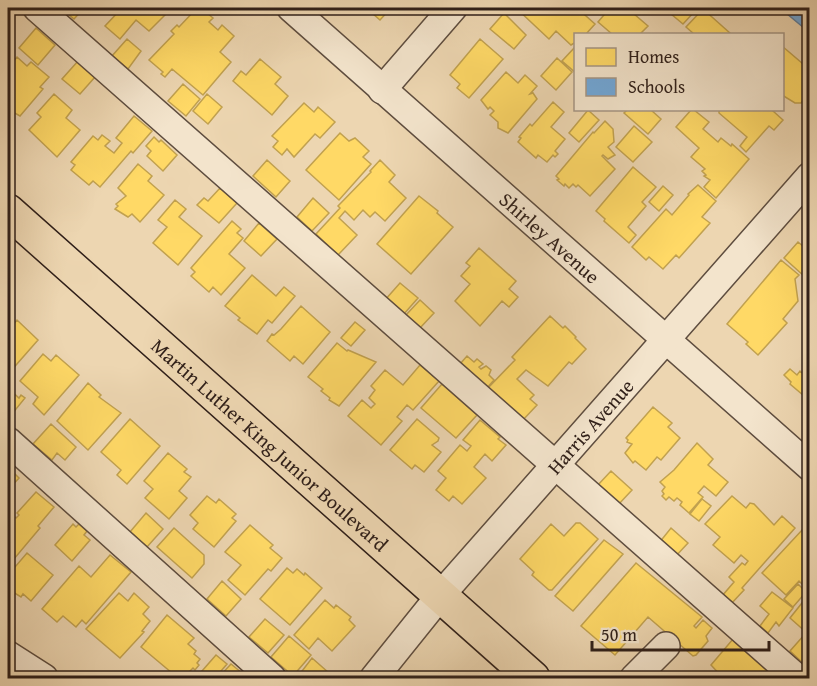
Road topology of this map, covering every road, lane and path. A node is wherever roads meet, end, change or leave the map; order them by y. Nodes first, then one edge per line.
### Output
1 (38, 8) edge
2 (291, 8) edge
3 (453, 8) edge
4 (382, 90) junction
5 (810, 176) edge
6 (8, 211) edge
7 (664, 340) junction
8 (8, 441) edge
9 (555, 465) junction
10 (810, 467) edge
11 (439, 597) junction
12 (666, 646) dead end
13 (8, 655) edge
14 (44, 678) edge
15 (272, 678) edge
16 (374, 678) edge
17 (533, 678) edge
18 (634, 678) edge
19 (798, 678) edge

1 - 9 street
2 - 4 street, Shirley Avenue
3 - 4 street
4 - 7 street, Shirley Avenue
5 - 7 street, Harris Avenue
6 - 11 main road, Martin Luther King Junior Boulevard
7 - 9 street, Harris Avenue
7 - 10 street, Shirley Avenue
8 - 15 street
9 - 11 street, Harris Avenue
9 - 19 street
11 - 16 street, Harris Avenue
11 - 17 main road, Martin Luther King Junior Boulevard
12 - 18 street
13 - 14 street

